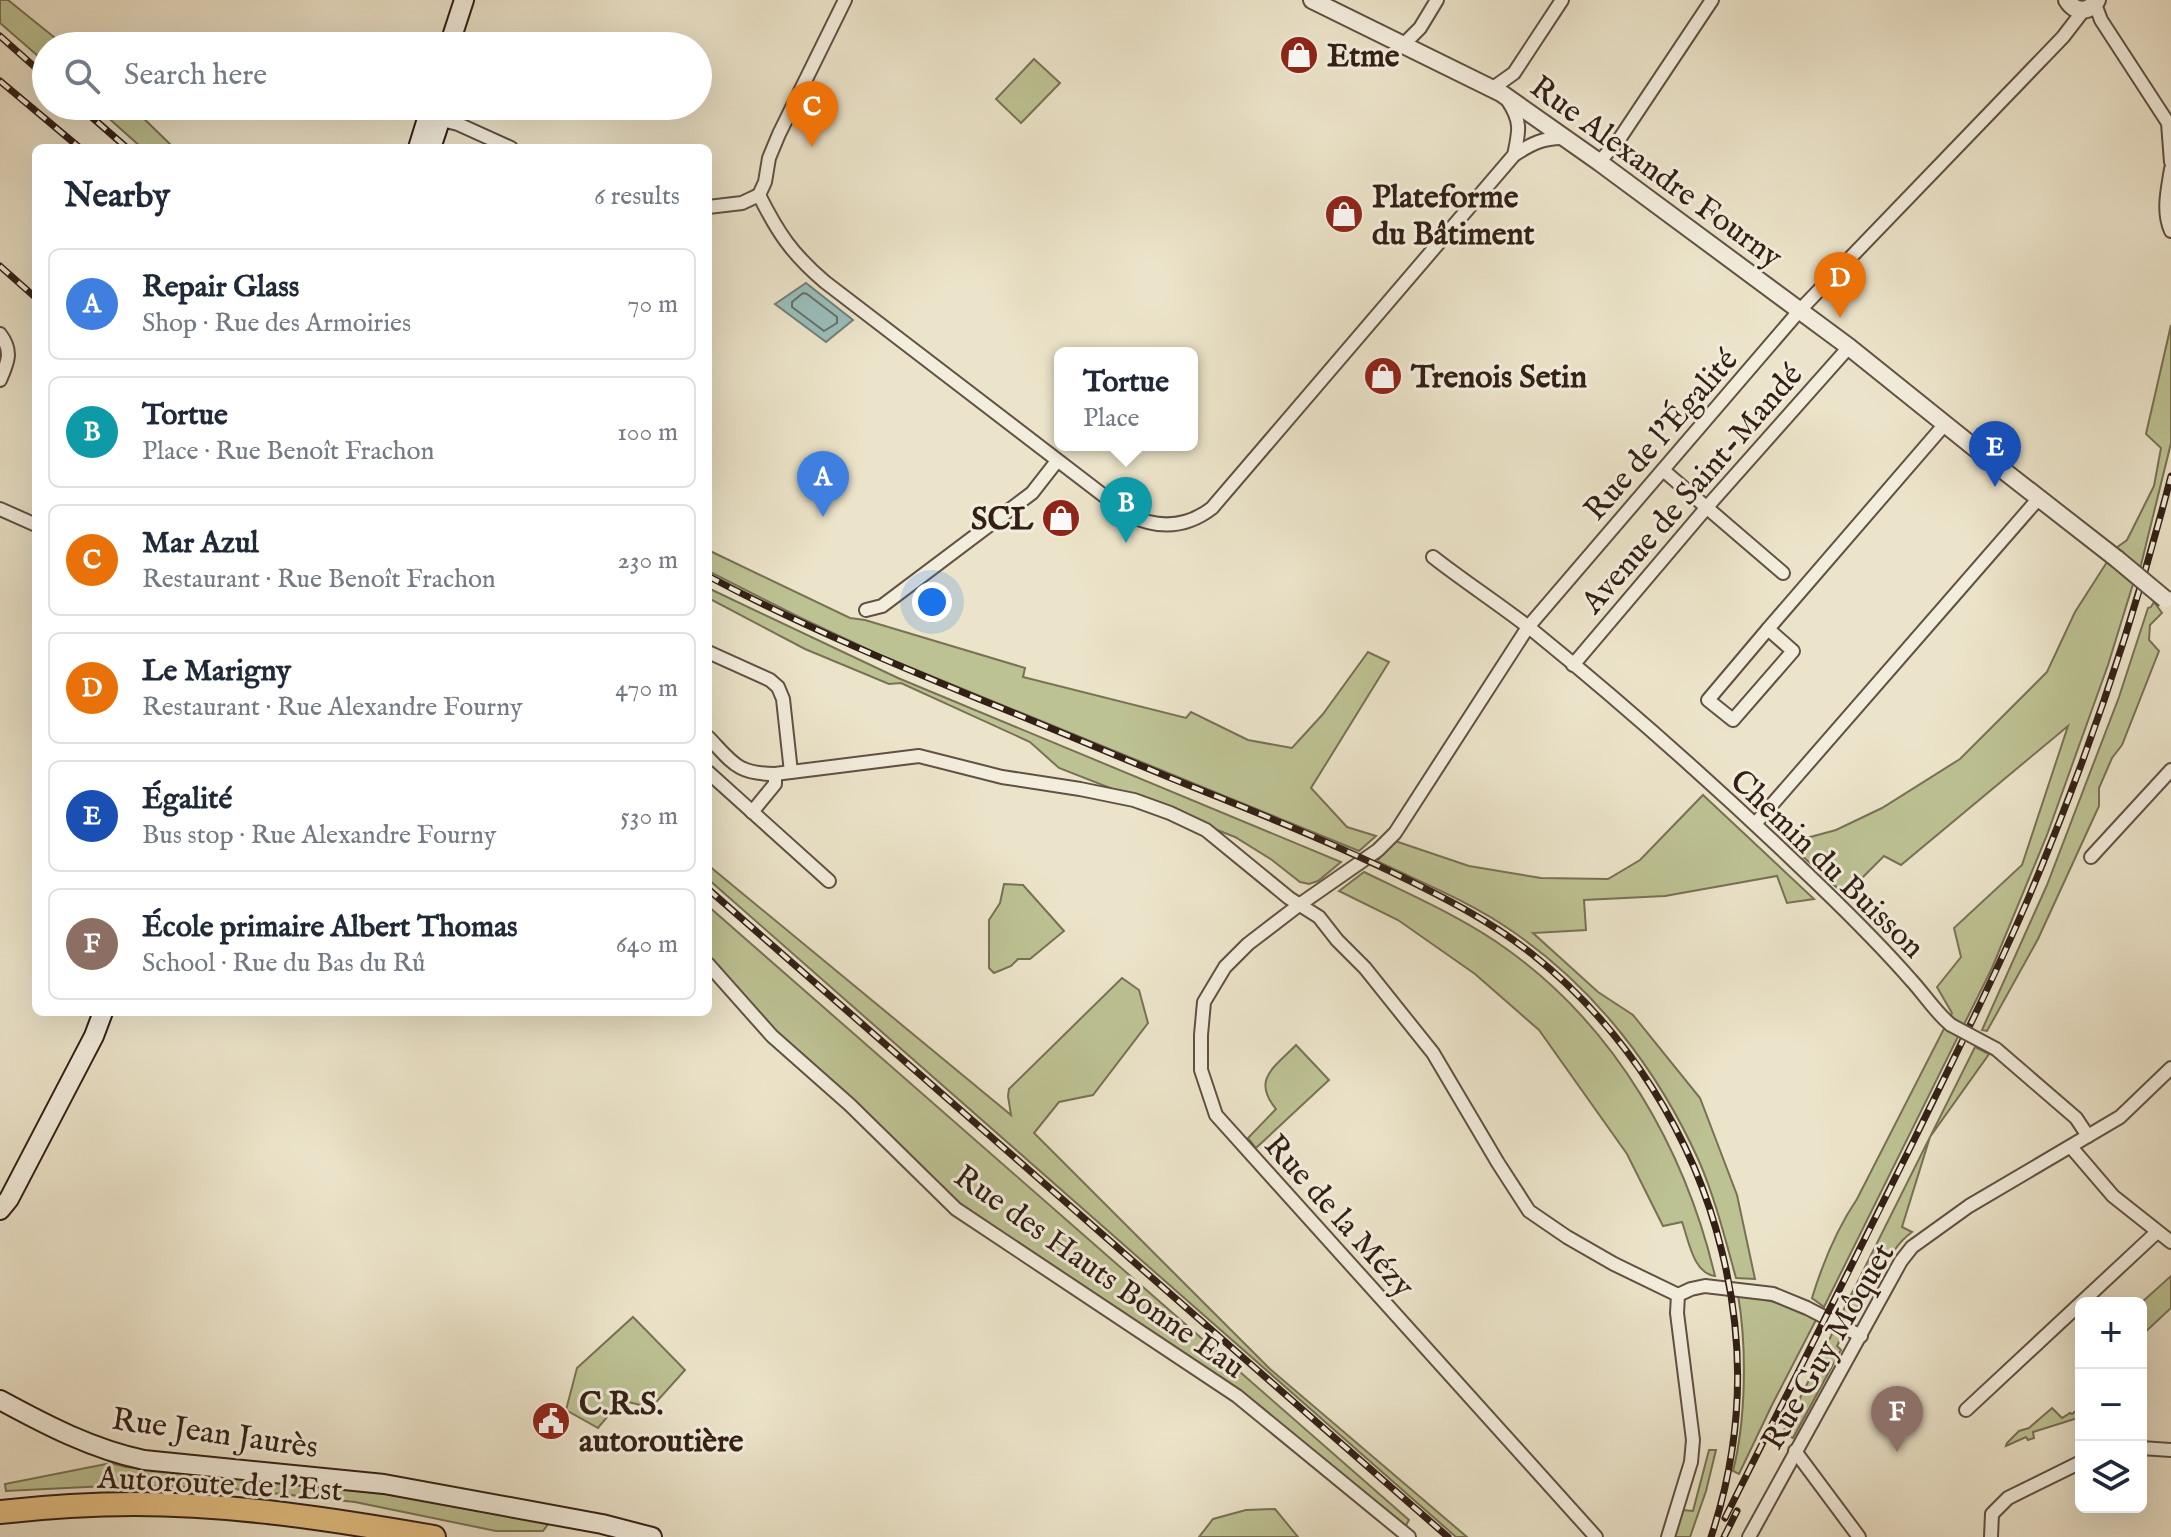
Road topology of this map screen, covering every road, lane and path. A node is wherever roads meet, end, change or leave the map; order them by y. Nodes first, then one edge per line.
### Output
1 (464, 0) edge
2 (473, 0) edge
3 (845, 0) edge
4 (1312, 0) edge
5 (1437, 0) edge
6 (1562, 0) edge
7 (1712, 0) edge
8 (2067, 0) edge
9 (2092, 5) edge
10 (456, 32) edge
11 (465, 32) edge
12 (1404, 44) junction
13 (1497, 91) junction
14 (431, 120) edge
15 (434, 120) edge
16 (450, 120) edge
17 (1565, 138) junction
18 (420, 144) edge
19 (431, 144) edge
20 (502, 144) edge
21 (1514, 155) junction
22 (1599, 162) junction
23 (2171, 162) edge
24 (2171, 169) edge
25 (759, 195) junction
26 (712, 207) edge
27 (2171, 231) edge
28 (1800, 310) junction
29 (0, 334) edge
30 (1849, 347) junction
31 (0, 380) edge
32 (1945, 424) junction
33 (1057, 461) junction
34 (1663, 470) junction
35 (2039, 498) junction
36 (1707, 507) junction
37 (0, 509) edge
38 (32, 523) edge
39 (1433, 557) dead end
40 (1783, 573) dead end
41 (2168, 601) edge
42 (866, 610) dead end
43 (1528, 627) junction
44 (1768, 629) junction
45 (712, 654) edge
46 (1573, 665) junction
47 (712, 741) edge
48 (2171, 770) edge
49 (791, 772) junction
50 (775, 774) junction
51 (712, 776) edge
52 (752, 812) junction
53 (1755, 824) junction
54 (2091, 857) dead end
55 (829, 881) dead end
56 (1299, 905) junction
57 (712, 968) edge
58 (102, 1016) edge
59 (2171, 1068) edge
60 (2088, 1136) junction
61 (2071, 1147) junction
62 (0, 1210) edge
63 (2157, 1232) junction
64 (2171, 1242) edge
65 (1678, 1295) junction
66 (1861, 1336) junction
67 (0, 1400) edge
68 (1966, 1410) dead end
69 (2147, 1448) edge
70 (2171, 1450) edge
71 (1795, 1451) junction
72 (2075, 1465) edge
73 (0, 1512) edge
74 (434, 1537) edge
75 (652, 1537) edge
76 (1409, 1537) edge
77 (1596, 1537) edge
78 (1668, 1537) edge
79 (1749, 1537) edge
80 (1859, 1537) edge
81 (1991, 1537) edge

1 - 10 main road
2 - 11 main road
3 - 25 street
4 - 12 street, Rue Alexandre Fourny
5 - 12 street
6 - 13 street
7 - 22 street
8 - 9 street
9 - 23 street
9 - 28 street, Rue de l'Égalité
12 - 13 street, Rue Alexandre Fourny
13 - 17 street, Rue Alexandre Fourny
13 - 21 street
14 - 18 main road
15 - 19 main road
16 - 20 street
17 - 21 street
17 - 22 street, Rue Alexandre Fourny
21 - 33 street
22 - 28 street, Rue Alexandre Fourny
24 - 27 street
25 - 26 street
25 - 33 street
28 - 30 street, Rue Alexandre Fourny
28 - 34 street, Rue de l'Égalité
29 - 31 street
30 - 32 street, Rue Alexandre Fourny
30 - 36 street, Avenue de Saint-Mandé
32 - 35 street, Rue Alexandre Fourny
32 - 44 street
33 - 42 street
34 - 36 street
34 - 43 street, Rue de l'Égalité
35 - 41 street, Rue Alexandre Fourny, bridge
35 - 53 street
36 - 40 street
36 - 46 street, Avenue de Saint-Mandé
37 - 38 street
39 - 43 street, Chemin du Buisson
43 - 46 street, Chemin du Buisson
43 - 56 street, Rue de l'Égalité
44 - 44 street
45 - 49 street
46 - 53 street, Chemin du Buisson
47 - 50 street
48 - 54 street
49 - 50 street
49 - 56 street
50 - 52 street
51 - 52 street
52 - 55 street
53 - 60 street, Chemin du Buisson, bridge
56 - 65 street
56 - 77 street, Rue de la Mézy
57 - 76 street, Rue des Hauts Bonne Eau
58 - 62 main road
59 - 60 street, Rue Guy Môquet
60 - 61 street, Rue Guy Môquet
61 - 63 street
61 - 66 street, Rue Guy Môquet
63 - 64 street
63 - 68 street
65 - 66 street
65 - 78 street
66 - 71 street, Rue Guy Môquet
67 - 75 main road, Rue Jean Jaurès
69 - 70 street
71 - 79 street, Rue Guy Môquet
71 - 80 street
72 - 81 street
73 - 74 highway, Autoroute de l’Est

